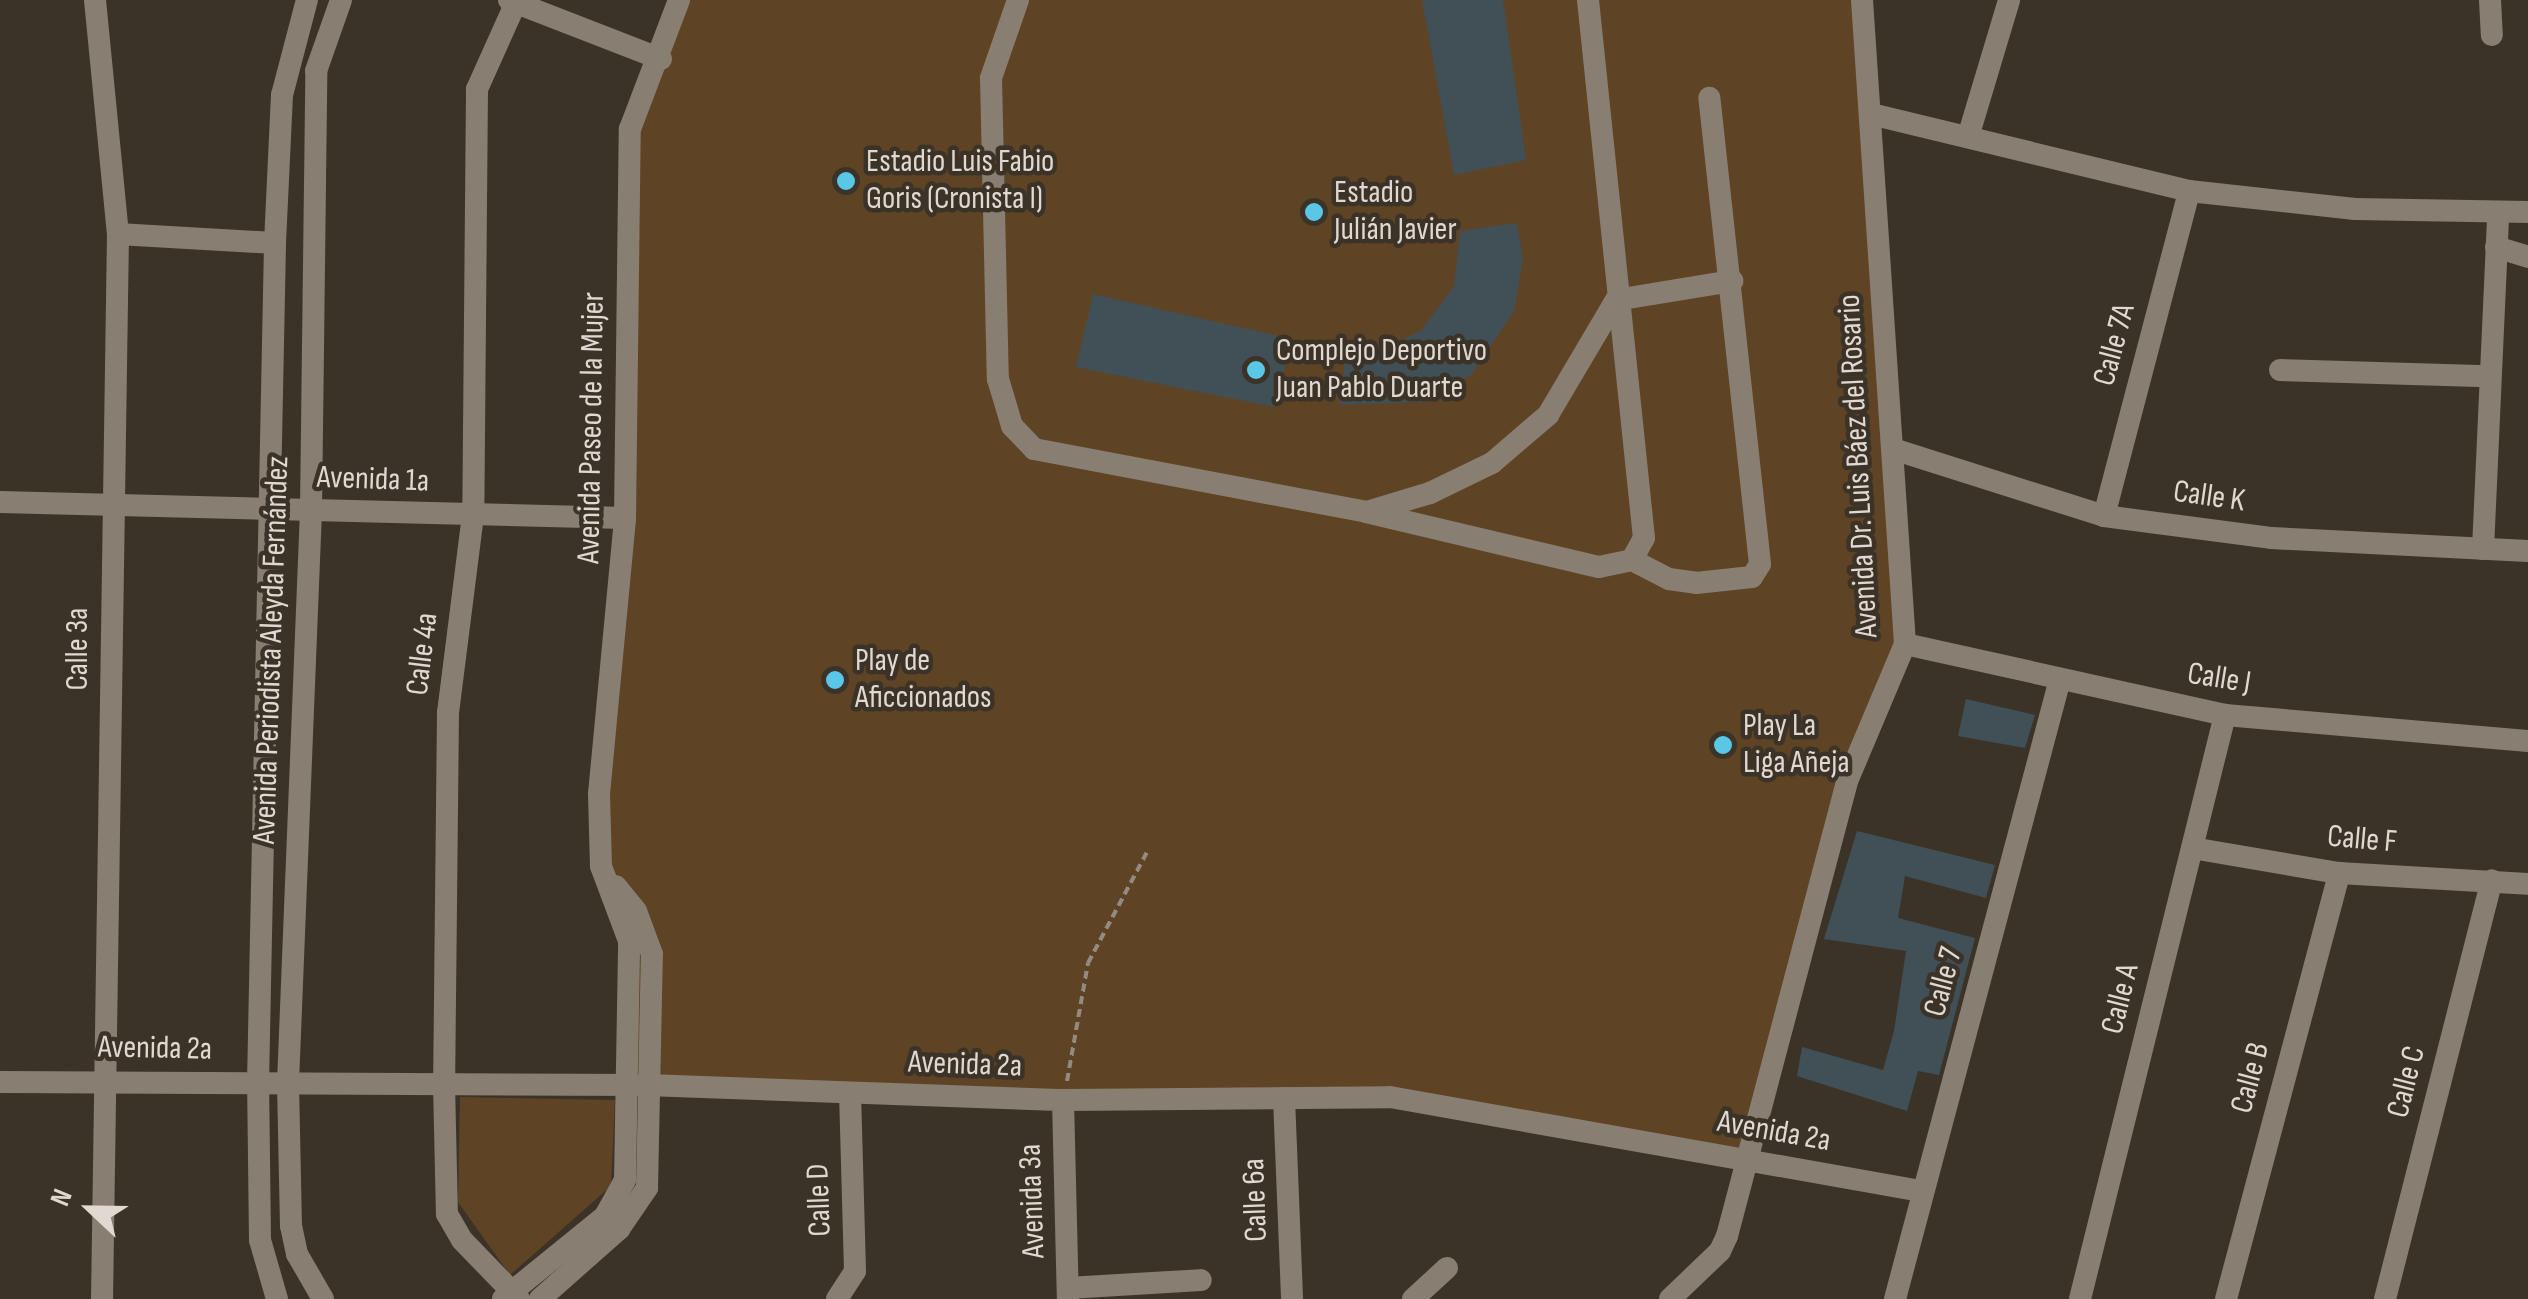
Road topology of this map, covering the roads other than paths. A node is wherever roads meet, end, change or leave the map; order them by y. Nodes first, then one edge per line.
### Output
1 (96, 0) edge
2 (306, 0) edge
3 (341, 0) edge
4 (680, 0) edge
5 (1018, 0) edge
6 (1588, 0) edge
7 (1862, 0) edge
8 (2010, 0) edge
9 (2490, 0) edge
10 (514, 1) edge
11 (2492, 35) dead end
12 (661, 59) junction
13 (1708, 98) dead end
14 (1871, 114) junction
15 (1968, 137) junction
16 (2189, 191) junction
17 (2498, 212) junction
18 (2528, 212) edge
19 (118, 234) junction
20 (274, 243) junction
21 (2496, 247) junction
22 (2528, 256) edge
23 (1732, 281) junction
24 (1616, 300) junction
25 (2280, 370) dead end
26 (2487, 376) junction
27 (1892, 449) junction
28 (0, 502) edge
29 (112, 504) junction
30 (272, 510) junction
31 (311, 511) junction
32 (1366, 512) junction
33 (473, 516) junction
34 (2104, 516) junction
35 (624, 518) junction
36 (2483, 549) junction
37 (2528, 551) edge
38 (1632, 560) junction
39 (1906, 644) junction
40 (2059, 682) junction
41 (2225, 715) junction
42 (2528, 741) edge
43 (2192, 848) junction
44 (2339, 873) junction
45 (2492, 880) junction
46 (2528, 884) edge
47 (107, 1080) junction
48 (0, 1082) edge
49 (288, 1083) junction
50 (258, 1084) junction
51 (444, 1084) junction
52 (636, 1086) junction
53 (850, 1094) junction
54 (1284, 1098) junction
55 (1064, 1100) junction
56 (1746, 1160) junction
57 (1921, 1191) junction
58 (1447, 1268) dead end
59 (1202, 1280) dead end
60 (1068, 1294) edge
61 (511, 1296) edge
62 (102, 1299) edge
63 (277, 1299) edge
64 (323, 1299) edge
65 (540, 1299) edge
66 (837, 1299) edge
67 (1292, 1299) edge
68 (1413, 1299) edge
69 (1670, 1299) edge
70 (1894, 1299) edge
71 (2080, 1299) edge
72 (2226, 1299) edge
73 (2384, 1299) edge

1 - 19 street, Calle 3a
2 - 20 street, Avenida Periodista Aleyda Fernández
3 - 31 street, Avenida Periodista Aleyda Fernández
4 - 12 street, Avenida Paseo de la Mujer
5 - 32 street
6 - 24 street
7 - 14 street, Avenida Dr. Luis Báez del Rosario
8 - 15 street
9 - 11 street
10 - 12 street
10 - 33 street, Calle 4a
12 - 35 street, Avenida Paseo de la Mujer
13 - 23 street
14 - 15 street
14 - 27 street, Avenida Dr. Luis Báez del Rosario
15 - 16 street
16 - 17 street
16 - 34 street, Calle 7A
17 - 18 street
17 - 21 street
19 - 20 street
19 - 29 street, Calle 3a
20 - 30 street, Avenida Periodista Aleyda Fernández
21 - 22 street
21 - 26 street
23 - 24 street
23 - 38 street
24 - 32 street
24 - 38 street
25 - 26 street
26 - 36 street
27 - 34 street, Calle K
27 - 39 street, Avenida Dr. Luis Báez del Rosario
28 - 29 street, Avenida 1a
29 - 30 street, Avenida 1a
29 - 47 street, Calle 3a
30 - 31 street, Avenida 1a
30 - 50 street, Avenida Periodista Aleyda Fernández
31 - 33 street, Avenida 1a
31 - 49 street, Avenida Periodista Aleyda Fernández
32 - 38 street
33 - 35 street, Avenida 1a
33 - 51 street, Calle 4a
34 - 36 street, Calle K
35 - 52 street, Avenida Paseo de la Mujer
36 - 37 street, Calle K
39 - 40 street, Calle J
39 - 56 street, Avenida Dr. Luis Báez del Rosario
40 - 41 street, Calle J
40 - 57 street, Calle 7
41 - 42 street, Calle J
41 - 43 street, Calle A
43 - 44 street, Calle F
43 - 71 street, Calle A
44 - 45 street, Calle F
44 - 72 street, Calle B
45 - 46 street, Calle F
45 - 73 street, Calle C
47 - 48 street, Avenida 2a
47 - 50 street, Avenida 2a
47 - 62 street, Calle 3a
49 - 50 street, Avenida 2a
49 - 51 street, Avenida 2a
49 - 64 street, Avenida Periodista Aleyda Fernández
50 - 63 street, Avenida Periodista Aleyda Fernández
51 - 52 street, Avenida 2a
51 - 61 street, Calle 4a
52 - 53 street, Avenida 2a
52 - 61 street, Avenida Paseo de la Mujer
52 - 65 street, Avenida Paseo de la Mujer
53 - 55 street, Avenida 2a
53 - 66 street, Calle D
54 - 55 street, Avenida 2a
54 - 56 street, Avenida 2a
54 - 67 street, Calle 6a
55 - 60 street, Avenida 3a
56 - 57 street, Avenida 2a
56 - 69 street, Avenida Dr. Luis Báez del Rosario
57 - 70 street, Calle 7
58 - 68 street
59 - 60 street

